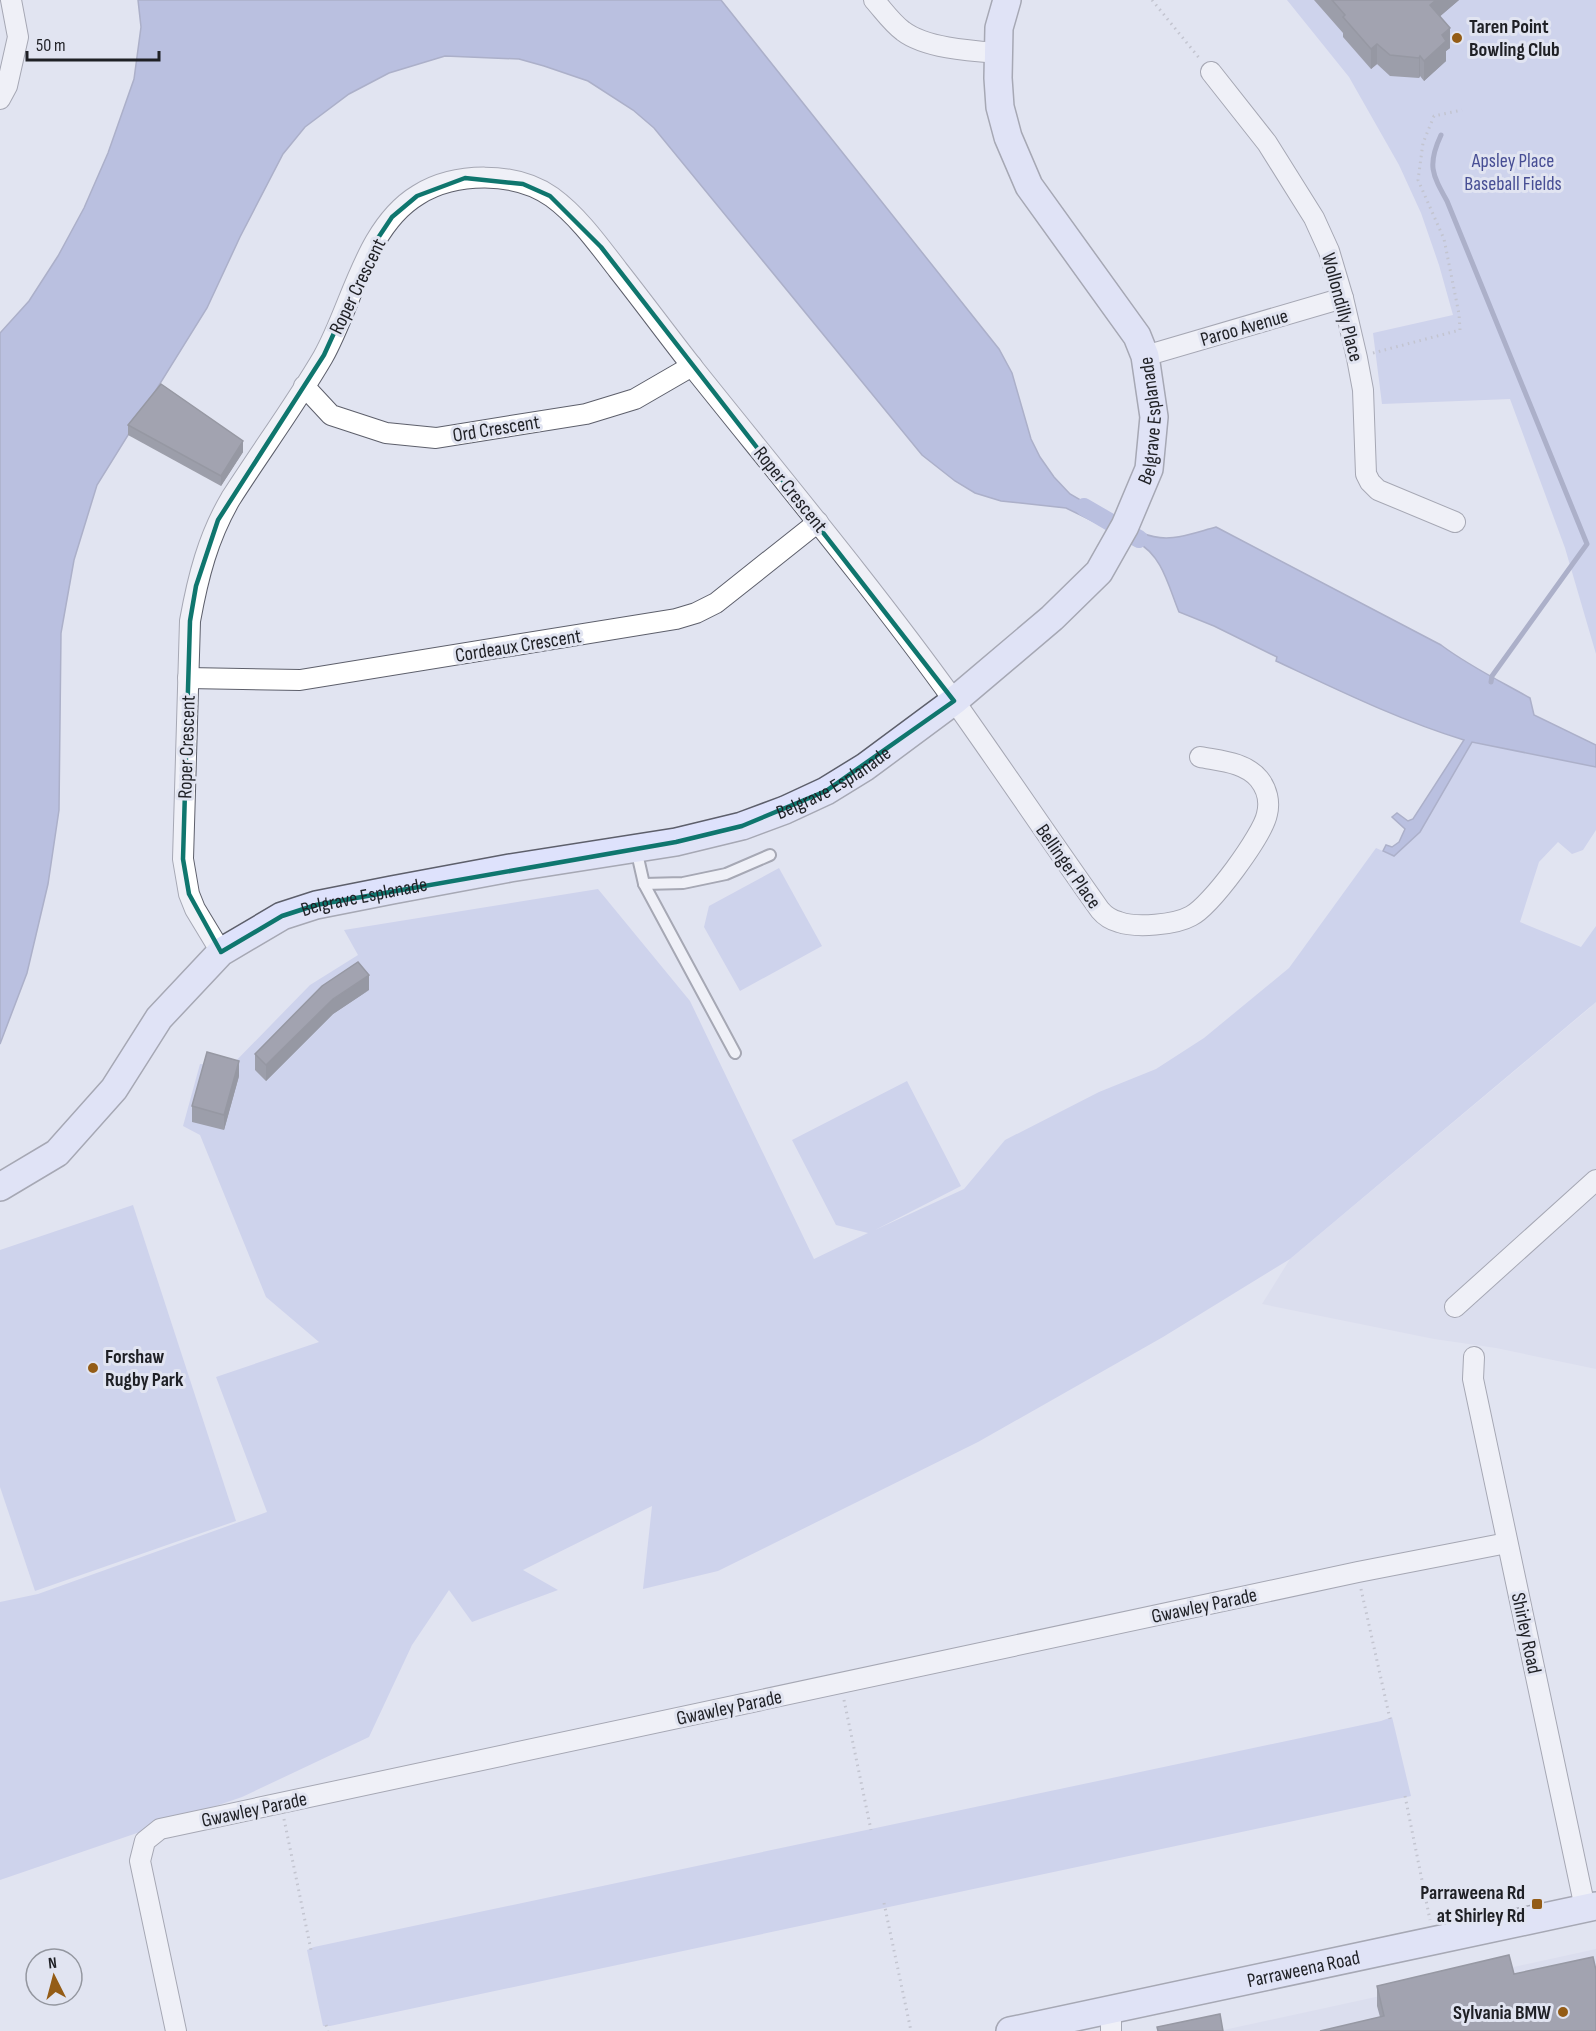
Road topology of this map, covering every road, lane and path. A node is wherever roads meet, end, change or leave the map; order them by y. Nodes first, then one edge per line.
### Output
1 (11, 0) edge
2 (874, 0) edge
3 (1007, 0) edge
4 (1152, 0) edge
5 (998, 53) junction
6 (1210, 72) joint
7 (0, 99) edge
8 (1462, 110) dead end
9 (1343, 298) junction
10 (1145, 356) junction
11 (1357, 358) junction
12 (692, 366) junction
13 (304, 386) junction
14 (818, 522) junction
15 (1455, 522) dead end
16 (188, 678) junction
17 (954, 701) junction
18 (1200, 757) dead end
19 (636, 849) junction
20 (770, 855) dead end
21 (644, 884) junction
22 (221, 952) junction
23 (735, 1053) dead end
24 (1596, 1180) edge
25 (0, 1187) edge
26 (1455, 1307) dead end
27 (1474, 1357) dead end
28 (1507, 1542) junction
29 (1358, 1572) junction
30 (840, 1683) junction
31 (1390, 1719) dead end
32 (1405, 1796) dead end
33 (283, 1802) junction
34 (871, 1830) dead end
35 (885, 1903) dead end
36 (1591, 1907) edge
37 (1434, 1940) junction
38 (310, 1950) dead end
39 (1111, 2020) edge
40 (326, 2025) dead end
41 (176, 2031) edge
42 (328, 2031) edge
43 (911, 2031) edge
44 (1010, 2031) edge

1 - 7 street
2 - 5 street
3 - 5 street, Belgrave Esplanade
4 - 6 path
5 - 10 street, Belgrave Esplanade
6 - 9 street, Wollondilly Place
8 - 11 path
9 - 10 street, Paroo Avenue
9 - 11 street, Wollondilly Place
10 - 17 street, Belgrave Esplanade
11 - 15 street, Wollondilly Place
12 - 13 street, Ord Crescent
12 - 13 street, Roper Crescent
12 - 14 street, Roper Crescent
13 - 16 street, Roper Crescent
14 - 16 street, Cordeaux Crescent
14 - 17 street, Roper Crescent
16 - 22 street, Roper Crescent
17 - 18 street, Bellinger Place
17 - 19 street, Belgrave Esplanade
19 - 21 lane
19 - 22 street, Belgrave Esplanade
20 - 21 lane
21 - 23 lane
22 - 25 street, Belgrave Esplanade
24 - 26 street
27 - 28 street, Shirley Road
28 - 29 street, Gwawley Parade
28 - 36 street, Shirley Road
29 - 30 street, Gwawley Parade
29 - 31 path
30 - 33 street, Gwawley Parade
30 - 34 path
32 - 37 path
33 - 38 path
33 - 41 street, Gwawley Parade
35 - 43 path
36 - 37 street, Parraweena Road
37 - 39 street, Parraweena Road
39 - 44 street, Parraweena Road
40 - 42 path

